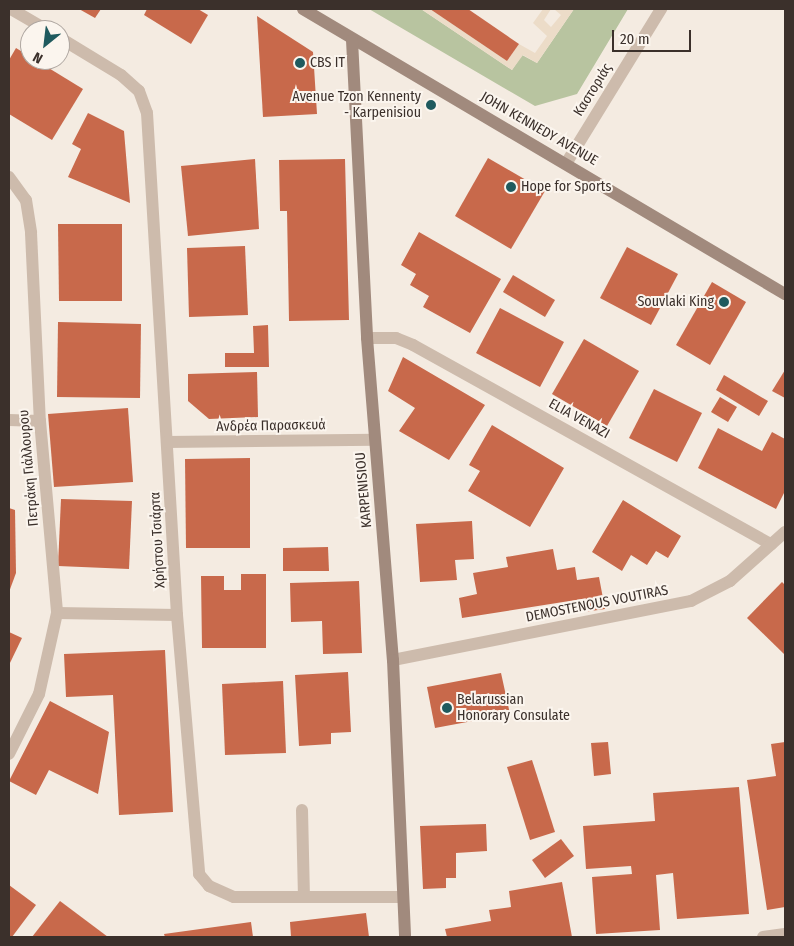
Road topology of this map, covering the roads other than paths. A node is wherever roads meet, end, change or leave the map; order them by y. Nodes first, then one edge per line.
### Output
1 (12, 9) edge
2 (303, 9) edge
3 (661, 9) edge
4 (30, 20) edge
5 (352, 40) junction
6 (70, 44) edge
7 (567, 162) junction
8 (9, 177) edge
9 (785, 294) edge
10 (367, 338) junction
11 (9, 420) edge
12 (40, 421) junction
13 (375, 440) junction
14 (167, 442) junction
15 (785, 532) edge
16 (771, 544) junction
17 (57, 613) junction
18 (177, 614) junction
19 (393, 660) junction
20 (9, 754) edge
21 (302, 810) dead end
22 (304, 897) junction
23 (402, 898) junction
24 (785, 934) edge
25 (405, 937) edge
26 (763, 937) edge

1 - 4 street
2 - 5 street, JOHN KENNEDY AVENUE
3 - 7 street, Καστοριάς
5 - 7 street, JOHN KENNEDY AVENUE
5 - 10 street, KARPENISIOU
6 - 14 street, Χρήστου Τσιάρτα
7 - 9 street, JOHN KENNEDY AVENUE
8 - 12 street, Πετράκη Γιάλλουρου
10 - 13 street, KARPENISIOU
10 - 16 street, ELIA VENAZI
11 - 12 street
12 - 17 street, Πετράκη Γιάλλουρου
13 - 14 street, Ανδρέα Παρασκευά
13 - 19 street, KARPENISIOU
14 - 18 street, Χρήστου Τσιάρτα
15 - 16 street, DEMOSTENOUS VOUTIRAS
16 - 19 street, DEMOSTENOUS VOUTIRAS
17 - 18 street
17 - 20 street, Πετράκη Γιάλλουρου
18 - 22 street, Χρήστου Τσιάρτα
19 - 23 street, KARPENISIOU
21 - 22 street
22 - 23 street, Χρήστου Τσιάρτα
23 - 25 street, KARPENISIOU
24 - 26 street

